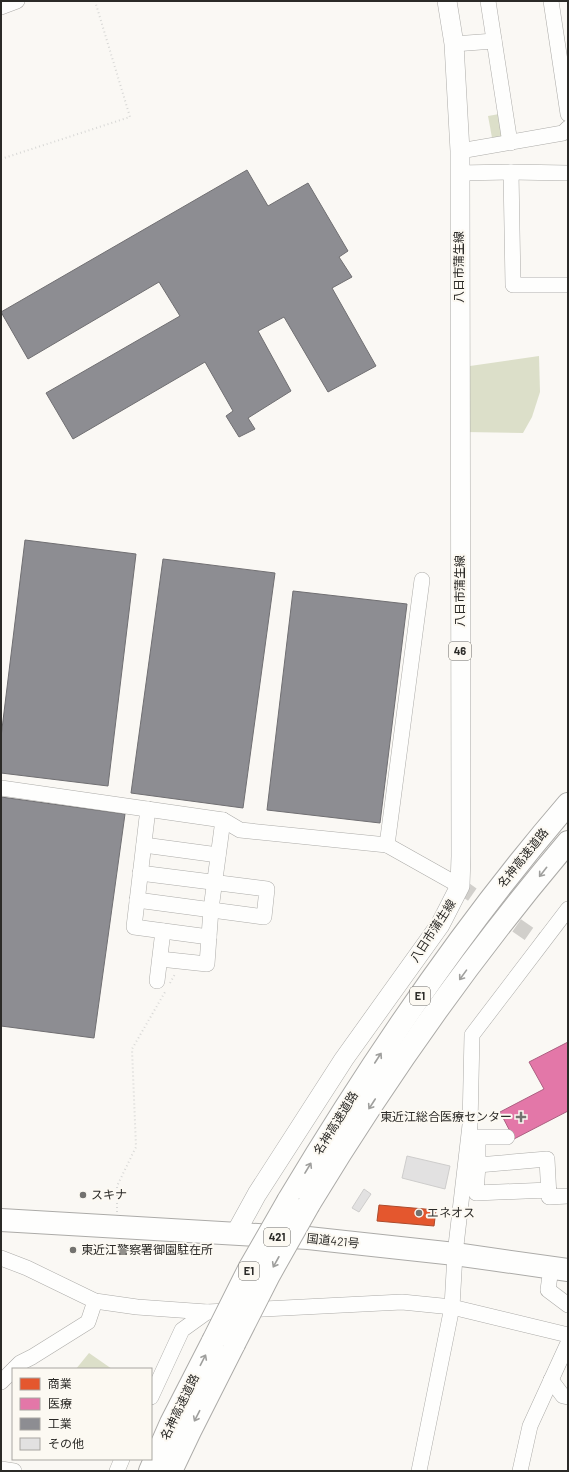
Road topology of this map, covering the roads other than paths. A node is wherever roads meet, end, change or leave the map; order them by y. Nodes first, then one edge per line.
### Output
1 (17, 1) edge
2 (447, 1) edge
3 (488, 1) edge
4 (551, 1) edge
5 (1, 7) edge
6 (494, 41) junction
7 (454, 44) junction
8 (568, 114) edge
9 (567, 129) edge
10 (510, 143) junction
11 (460, 152) junction
12 (511, 172) junction
13 (459, 173) junction
14 (568, 173) edge
15 (568, 285) edge
16 (422, 580) dead end
17 (1, 788) edge
18 (568, 792) edge
19 (568, 804) edge
20 (148, 809) junction
21 (223, 820) junction
22 (568, 842) edge
23 (144, 845) junction
24 (387, 845) junction
25 (218, 855) junction
26 (140, 873) junction
27 (215, 882) junction
28 (460, 886) junction
29 (137, 900) junction
30 (211, 909) junction
31 (568, 909) edge
32 (163, 931) junction
33 (209, 937) junction
34 (452, 950) junction
35 (160, 959) junction
36 (158, 981) dead end
37 (507, 1137) dead end
38 (478, 1165) junction
39 (549, 1190) junction
40 (568, 1196) edge
41 (299, 1203) junction
42 (1, 1220) edge
43 (235, 1234) junction
44 (455, 1254) junction
45 (1, 1258) edge
46 (560, 1269) edge
47 (95, 1301) junction
48 (568, 1305) edge
49 (452, 1307) junction
50 (207, 1312) junction
51 (568, 1335) edge
52 (223, 1343) junction
53 (568, 1343) edge
54 (14, 1368) edge
55 (12, 1370) edge
56 (551, 1380) junction
57 (1, 1382) edge
58 (152, 1395) edge
59 (568, 1398) edge
60 (122, 1460) edge
61 (1, 1469) edge
62 (14, 1471) edge
63 (117, 1471) edge
64 (150, 1471) edge
65 (171, 1471) edge
66 (419, 1471) edge
67 (520, 1471) edge

1 - 5 street
2 - 7 main road, 八日市蒲生線 / 46
3 - 6 street
4 - 8 street
6 - 7 street
6 - 10 street
7 - 11 main road, 八日市蒲生線 / 46
9 - 10 street
10 - 11 street
11 - 13 main road, 八日市蒲生線 / 46
12 - 13 street
12 - 14 street
12 - 15 street
13 - 28 main road, 八日市蒲生線 / 46
16 - 24 street
17 - 20 street
18 - 34 highway
19 - 34 highway, 名神高速道路 / E1
20 - 21 street
20 - 23 street
21 - 24 street
21 - 25 street
22 -> 41 highway, 名神高速道路 / E1
23 - 25 street
23 - 26 street
24 - 28 street
25 - 27 street
26 - 27 street
26 - 29 street
27 - 30 street
27 - 30 street
28 - 43 main road, 八日市蒲生線 / 46
29 - 30 street
29 - 32 street
30 - 33 street
31 - 44 street
32 - 33 street
32 - 35 street
33 - 35 street
41 -> 34 highway, 名神高速道路 / E1
35 - 36 street
37 - 38 street
38 - 39 street
38 - 39 street
39 - 40 street
41 - 52 highway, 名神高速道路 / E1, bridge
42 - 43 highway, 国道421号 / 421
43 - 44 highway, 国道421号 / 421
44 - 46 highway, 国道421号 / 421
44 - 49 street
45 - 47 street
46 - 48 street
47 - 50 street
47 - 54 street
49 - 50 street
49 - 51 street
49 - 66 street
50 - 58 street
64 -> 52 highway, 名神高速道路 / E1
52 -> 65 highway, 名神高速道路 / E1
53 - 56 street
55 - 57 street
56 - 59 street
56 - 67 street
60 - 63 street
61 - 62 street

